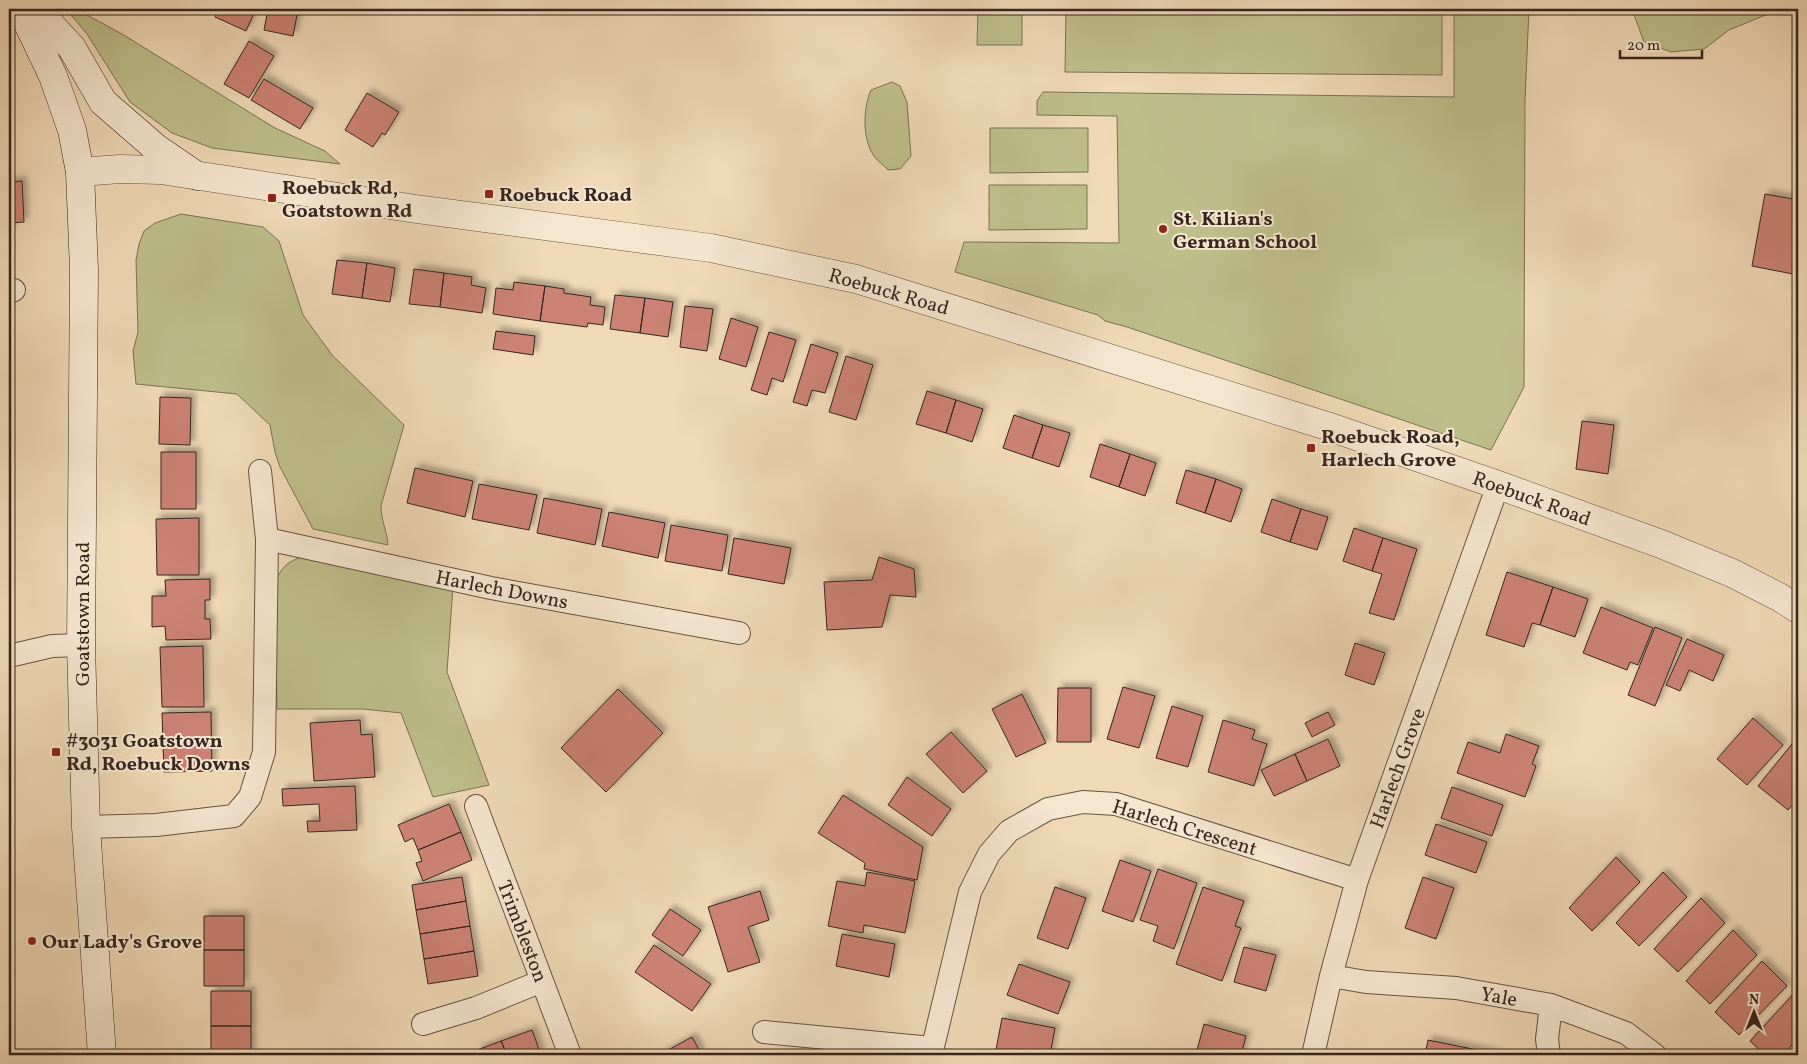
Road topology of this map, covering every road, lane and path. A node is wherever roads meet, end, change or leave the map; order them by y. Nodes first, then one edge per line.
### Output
1 (21, 9) edge
2 (36, 9) edge
3 (80, 172) junction
4 (197, 176) junction
5 (260, 471) dead end
6 (1498, 486) junction
7 (267, 540) junction
8 (1798, 609) edge
9 (739, 633) dead end
10 (81, 645) junction
11 (9, 656) edge
12 (476, 806) dead end
13 (86, 827) junction
14 (1357, 880) junction
15 (1330, 976) junction
16 (542, 981) junction
17 (1551, 1005) junction
18 (423, 1024) dead end
19 (764, 1032) dead end
20 (931, 1052) edge
21 (102, 1055) edge
22 (570, 1055) edge
23 (1313, 1055) edge
24 (1550, 1055) edge
25 (1655, 1055) edge

1 - 3 street
2 - 4 street
3 - 4 street, Roebuck Road
3 - 10 street, Goatstown Road
4 - 6 street, Roebuck Road
5 - 7 street
6 - 8 street, Roebuck Road
6 - 14 street, Harlech Grove
7 - 9 street, Harlech Downs
7 - 13 street
10 - 11 street
10 - 13 street, Goatstown Road
12 - 16 street, Trimbleston
13 - 21 street, Goatstown Road
14 - 15 street, Harlech Grove
14 - 20 street, Harlech Crescent
15 - 17 street, Yale
15 - 23 street, Harlech Grove
16 - 18 street
16 - 22 street, Trimbleston
17 - 24 street
17 - 25 street, Yale
19 - 20 street, Harlech Crescent

